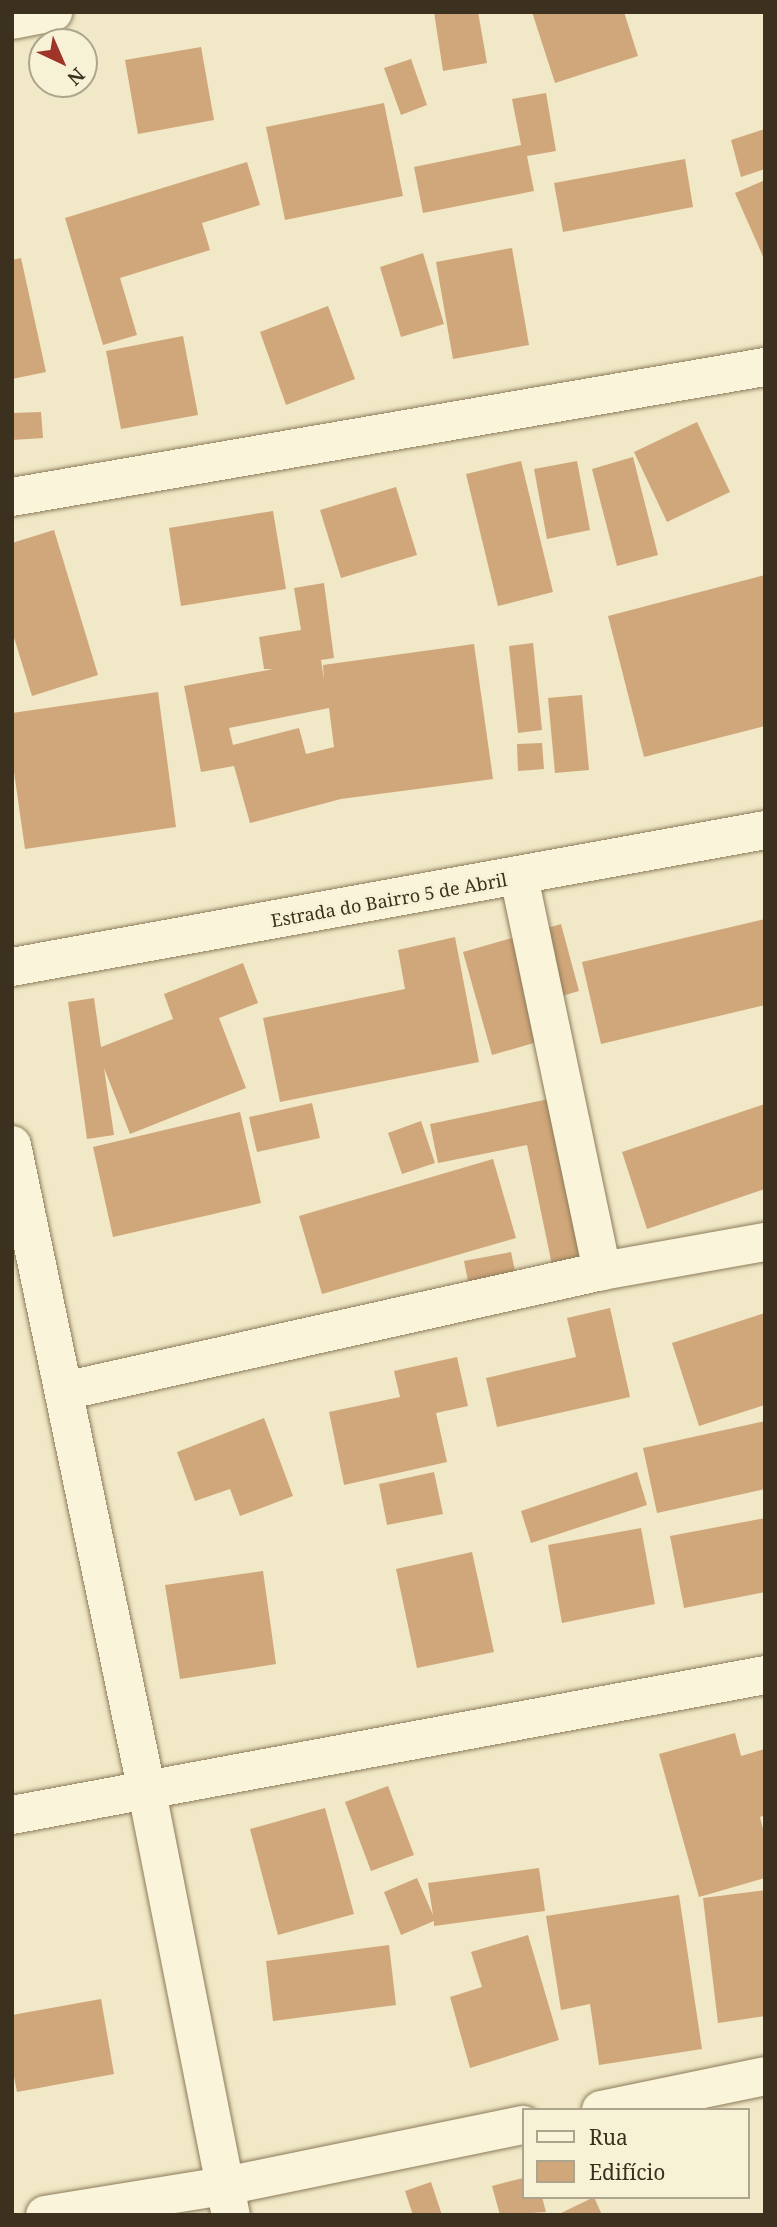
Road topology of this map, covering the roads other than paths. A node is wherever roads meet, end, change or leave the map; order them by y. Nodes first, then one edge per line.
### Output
1 (53, 12) edge
2 (12, 20) edge
3 (765, 367) edge
4 (12, 497) edge
5 (765, 830) edge
6 (519, 877) junction
7 (12, 967) edge
8 (12, 1145) edge
9 (765, 1242) edge
10 (602, 1271) junction
11 (64, 1391) junction
12 (765, 1675) edge
13 (148, 1793) junction
14 (12, 1815) edge
15 (765, 2076) edge
16 (611, 2108) edge
17 (522, 2125) edge
18 (228, 2200) edge
19 (46, 2215) edge

1 - 2 street
3 - 4 street
5 - 6 street, Estrada do Bairro 5 de Abril
6 - 7 street, Estrada do Bairro 5 de Abril
6 - 10 street
8 - 11 street
9 - 10 street
10 - 11 street
11 - 13 street
12 - 13 street
13 - 14 street
13 - 18 street
15 - 16 street
17 - 18 street
18 - 19 street

